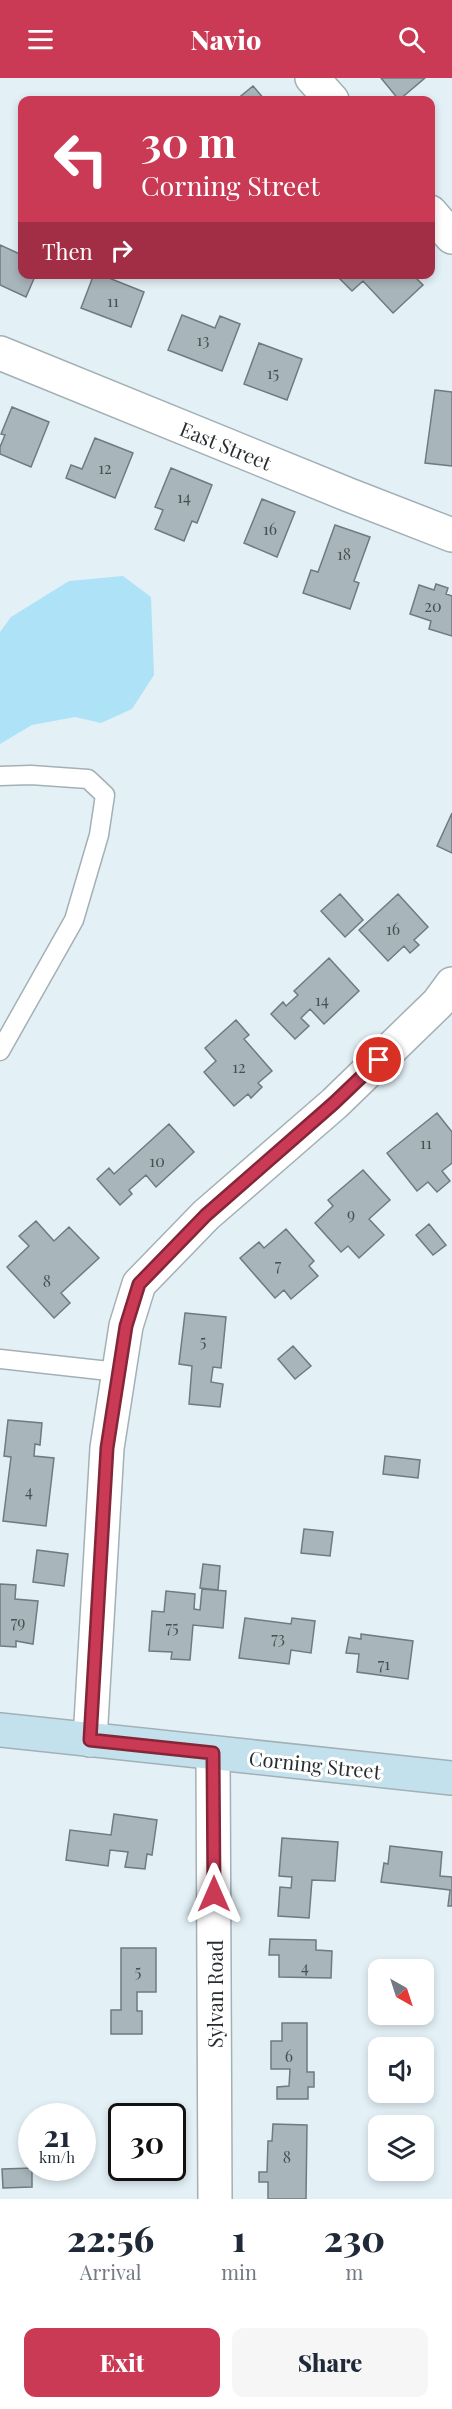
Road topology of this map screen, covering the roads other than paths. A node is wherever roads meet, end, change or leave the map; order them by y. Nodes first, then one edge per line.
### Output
1 (312, 78) edge
2 (328, 96) edge
3 (435, 218) edge
4 (452, 237) edge
5 (0, 353) edge
6 (452, 535) edge
7 (0, 776) edge
8 (452, 984) edge
9 (0, 1051) edge
10 (0, 1359) edge
11 (118, 1372) junction
12 (0, 1730) edge
13 (90, 1740) junction
14 (213, 1753) junction
15 (452, 1778) edge
16 (215, 2199) edge

1 - 2 street
3 - 4 street
5 - 6 street, East Street
7 - 9 lane
8 - 11 street
10 - 11 lane
11 - 13 street
12 - 13 street, Corning Street
13 - 14 street, Corning Street
14 - 15 street, Corning Street
14 - 16 street, Sylvan Road

